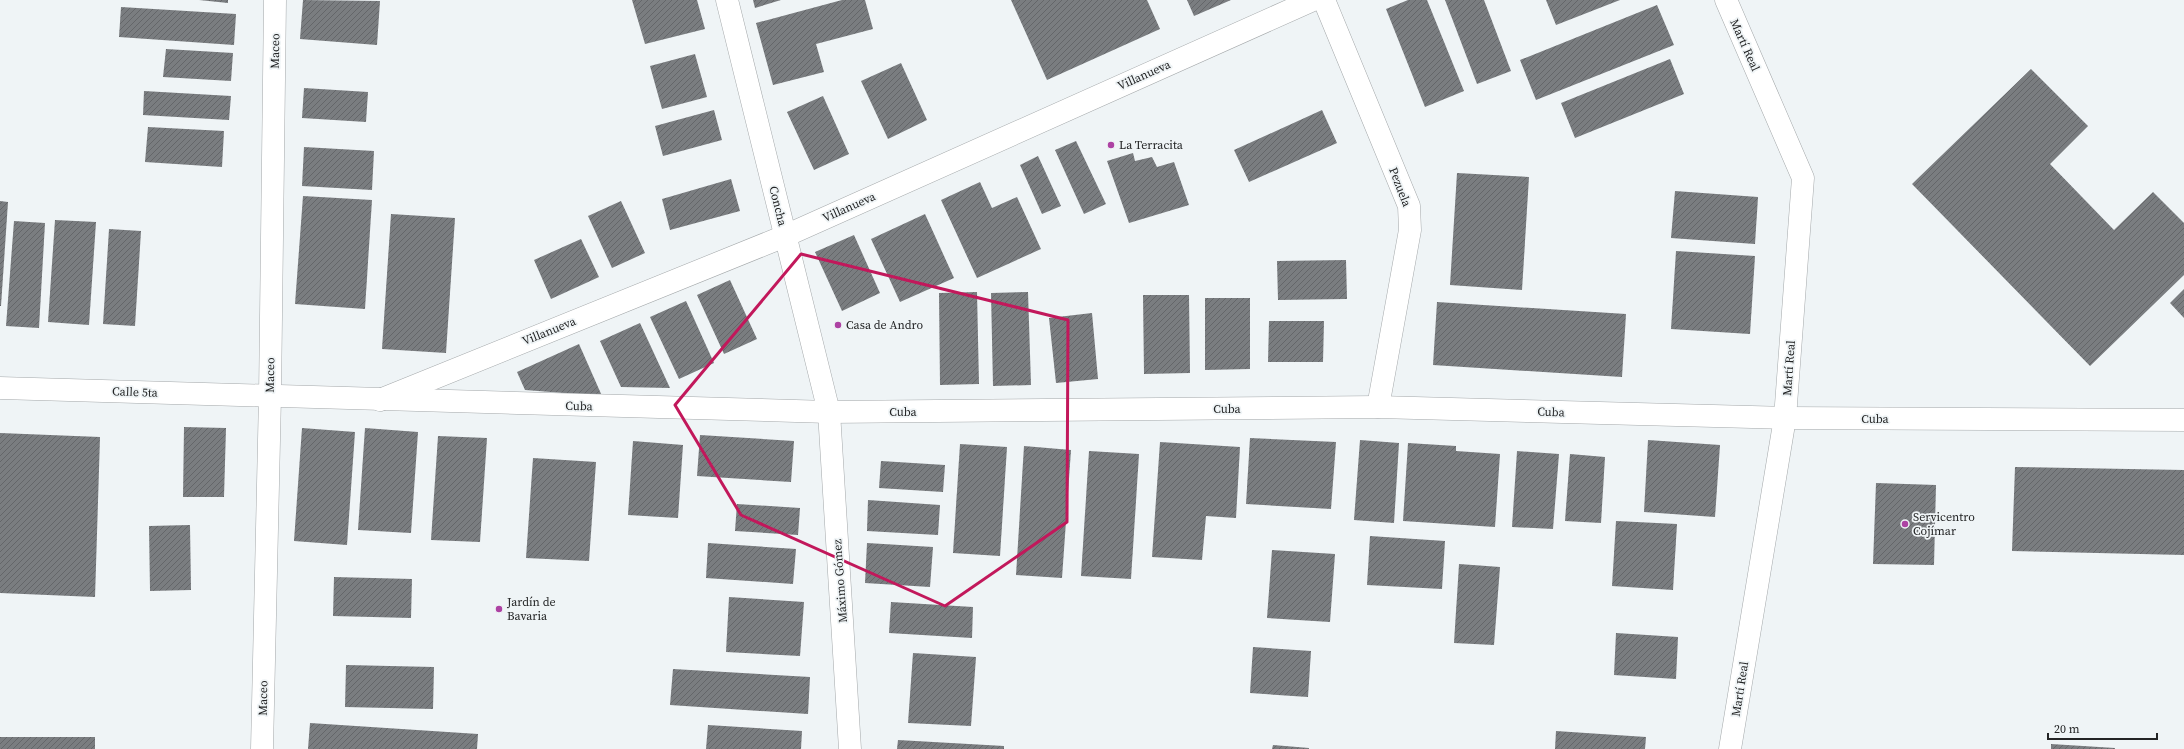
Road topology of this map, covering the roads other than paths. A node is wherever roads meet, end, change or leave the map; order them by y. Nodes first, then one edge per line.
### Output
1 (275, 0) edge
2 (727, 0) edge
3 (1313, 0) edge
4 (1324, 0) edge
5 (1726, 0) edge
6 (786, 236) junction
7 (0, 388) edge
8 (270, 396) junction
9 (378, 401) junction
10 (1378, 408) junction
11 (829, 412) junction
12 (1785, 418) junction
13 (2184, 420) edge
14 (262, 749) edge
15 (850, 749) edge
16 (1730, 749) edge

1 - 8 street, Maceo
2 - 6 street, Concha
3 - 6 street, Villanueva
4 - 10 street, Pezuela
5 - 12 street, Martí Real
6 - 9 street, Villanueva
6 - 11 street, Concha
7 - 8 street, Calle 5ta
8 - 9 street, Cuba
8 - 14 street, Maceo
9 - 11 street, Cuba
10 - 11 street, Cuba
10 - 12 street, Cuba
11 - 15 street, Máximo Gómez
12 - 13 street, Cuba
12 - 16 street, Martí Real

